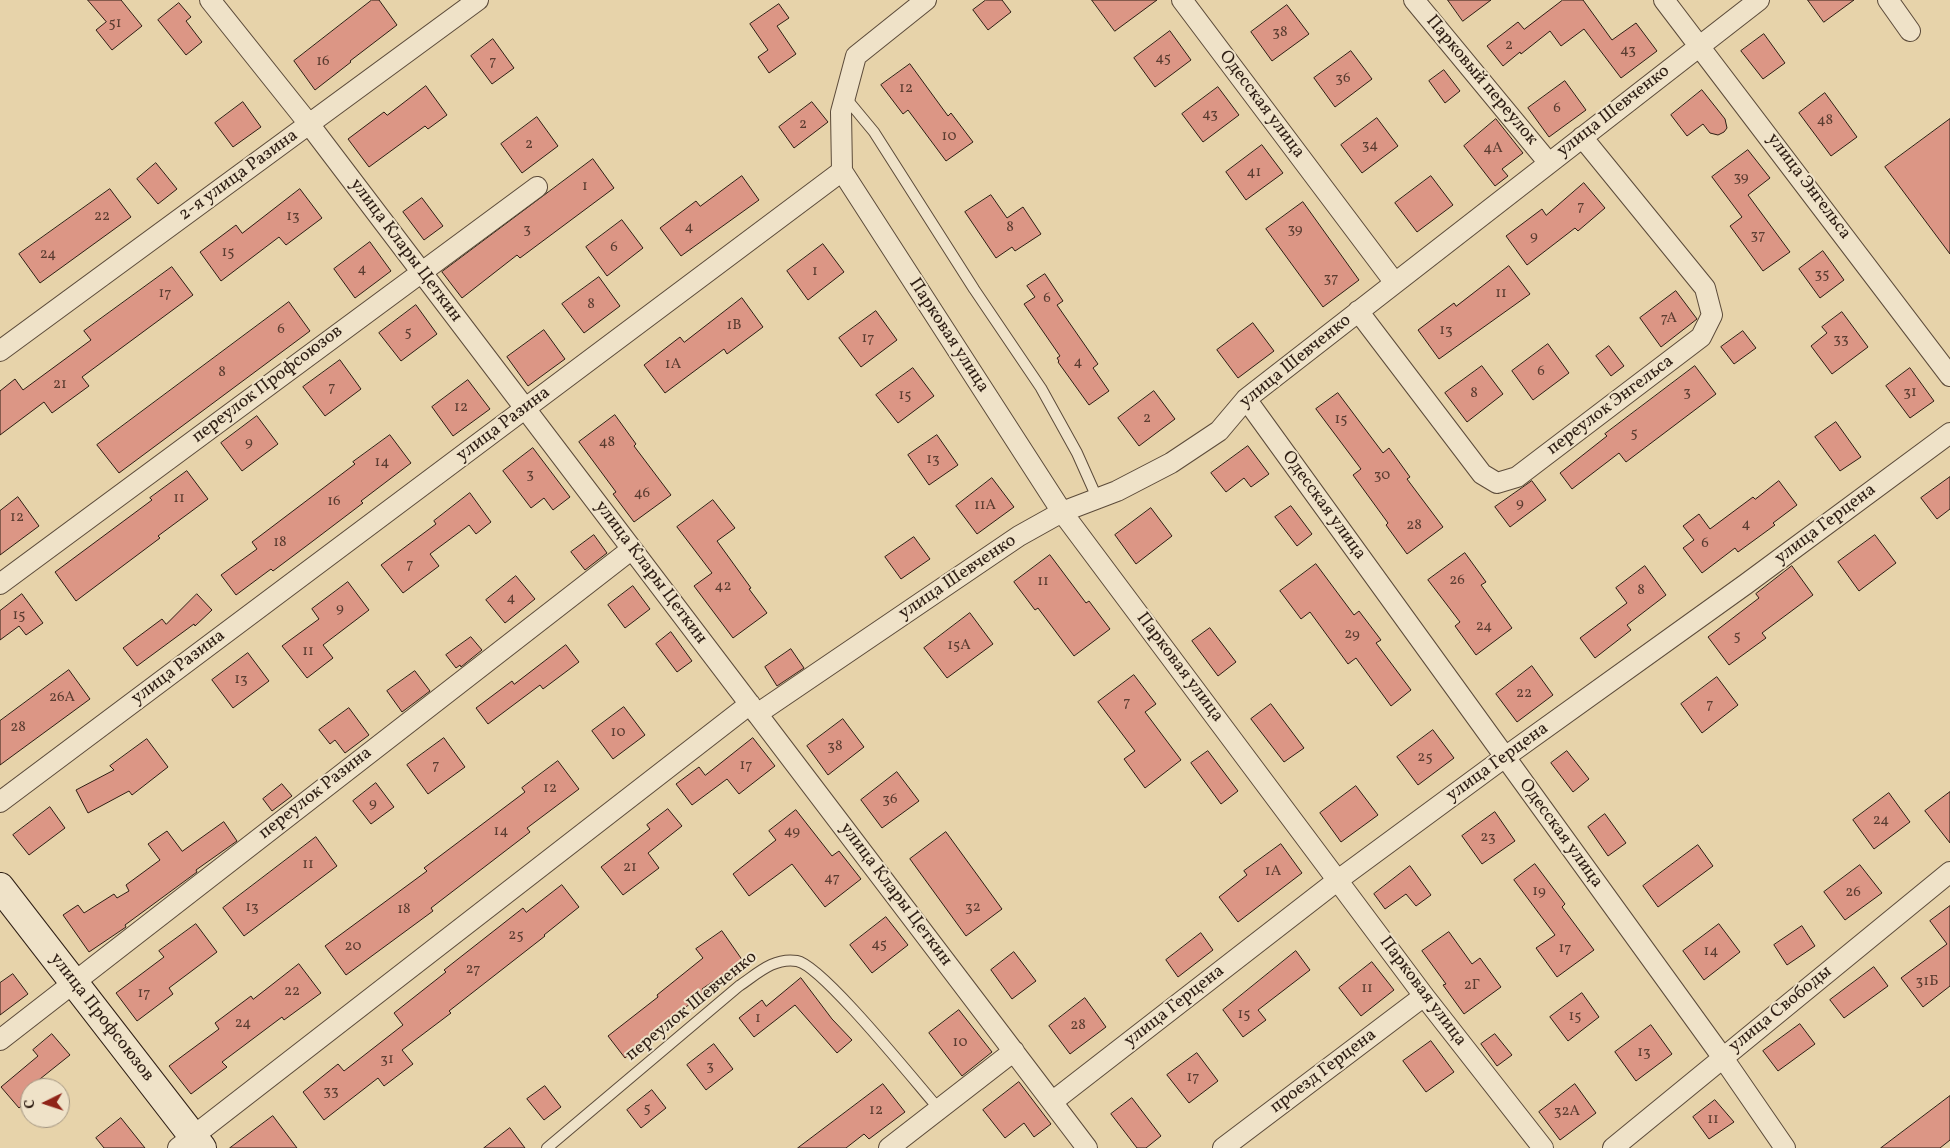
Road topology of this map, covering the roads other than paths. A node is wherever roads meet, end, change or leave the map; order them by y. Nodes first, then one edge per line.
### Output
1 (210, 0) edge
2 (478, 0) edge
3 (926, 0) edge
4 (1182, 0) edge
5 (1414, 0) edge
6 (1664, 0) edge
7 (1759, 0) edge
8 (1888, 0) edge
9 (1910, 31) dead end
10 (1700, 46) junction
11 (845, 97) junction
12 (309, 124) junction
13 (1582, 137) junction
14 (1548, 162) junction
15 (842, 171) junction
16 (538, 186) dead end
17 (420, 272) junction
18 (1395, 282) junction
19 (1358, 311) junction
20 (0, 351) edge
21 (1950, 376) edge
22 (1246, 399) junction
23 (525, 408) junction
24 (1950, 433) edge
25 (1098, 500) junction
26 (1062, 512) junction
27 (632, 549) junction
28 (0, 584) edge
29 (754, 709) junction
30 (1505, 757) junction
31 (0, 802) edge
32 (1950, 872) edge
33 (1338, 880) junction
34 (0, 887) edge
35 (74, 983) junction
36 (1424, 996) junction
37 (0, 1040) edge
38 (1014, 1051) junction
39 (1723, 1058) junction
40 (1052, 1102) junction
41 (939, 1109) junction
42 (191, 1144) edge
43 (547, 1148) edge
44 (889, 1148) edge
45 (1087, 1148) edge
46 (1223, 1148) edge
47 (1542, 1148) edge
48 (1613, 1148) edge
49 (1786, 1148) edge

1 - 12 street, улица Клары Цеткин
2 - 12 street, 2-я улица Разина
3 - 11 street
4 - 18 street, Одесская улица
5 - 14 street, Парковый переулок
6 - 10 street, улица Энгельса
7 - 10 street, улица Шевченко
8 - 9 street
10 - 13 street, улица Шевченко
10 - 21 street, улица Энгельса
11 - 15 street
11 - 25 lane
12 - 17 street, улица Клары Цеткин
12 - 20 street, 2-я улица Разина
13 - 14 street, улица Шевченко
13 - 19 street, переулок Энгельса
14 - 18 street, улица Шевченко
15 - 23 street, улица Разина
15 - 26 street, Парковая улица
16 - 17 street, переулок Профсоюзов
17 - 23 street, улица Клары Цеткин
17 - 28 street, переулок Профсоюзов
18 - 19 street, улица Шевченко
19 - 22 street, улица Шевченко
22 - 25 street, улица Шевченко
22 - 30 street, Одесская улица
23 - 27 street, улица Клары Цеткин
23 - 31 street, улица Разина
24 - 30 street, улица Герцена
25 - 26 street, улица Шевченко
26 - 29 street, улица Шевченко
26 - 33 street, Парковая улица
27 - 29 street, улица Клары Цеткин
27 - 35 street, переулок Разина
29 - 38 street, улица Клары Цеткин
29 - 42 street, улица Шевченко
30 - 33 street, улица Герцена
30 - 39 street, Одесская улица
32 - 39 street, улица Свободы
33 - 36 street, Парковая улица
33 - 40 street, улица Герцена
34 - 35 street, улица Профсоюзов
35 - 37 street, переулок Разина
35 - 42 street, улица Профсоюзов
36 - 46 street, проезд Герцена
36 - 47 street, Парковая улица
38 - 40 street, улица Клары Цеткин
38 - 41 street
39 - 48 street, улица Свободы
39 - 49 street, Одесская улица
40 - 45 street, улица Клары Цеткин
41 - 43 lane, переулок Шевченко
41 - 44 street

